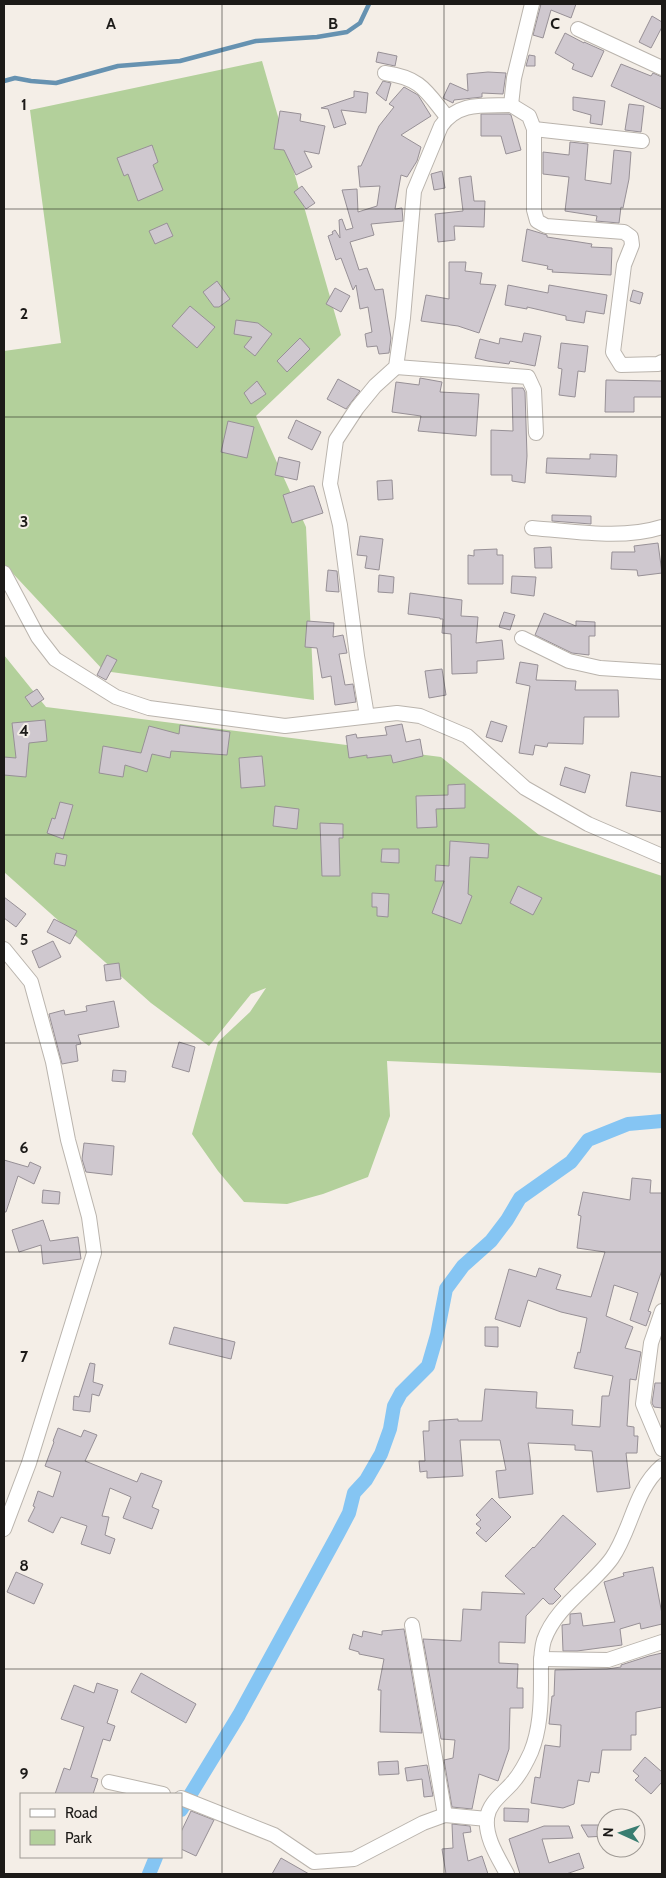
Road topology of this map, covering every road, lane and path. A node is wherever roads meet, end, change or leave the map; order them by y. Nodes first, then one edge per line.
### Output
1 (532, 4) edge
2 (578, 28) dead end
3 (662, 68) edge
4 (385, 73) dead end
5 (511, 105) junction
6 (447, 117) junction
7 (534, 129) junction
8 (642, 141) dead end
9 (662, 362) edge
10 (396, 367) junction
11 (536, 433) dead end
12 (662, 527) edge
13 (532, 528) dead end
14 (4, 573) edge
15 (522, 638) dead end
16 (662, 672) edge
17 (367, 716) junction
18 (662, 856) edge
19 (4, 949) edge
20 (662, 1311) edge
21 (662, 1449) edge
22 (662, 1466) edge
23 (4, 1529) edge
24 (412, 1625) dead end
25 (662, 1642) edge
26 (541, 1659) junction
27 (109, 1782) dead end
28 (158, 1793) edge
29 (185, 1799) edge
30 (445, 1815) junction
31 (487, 1819) junction
32 (507, 1874) edge

1 - 5 street
2 - 3 street
4 - 6 street
5 - 6 street
5 - 7 street
6 - 10 street
7 - 8 street
7 - 9 street
10 - 11 street
10 - 17 street
12 - 13 street
14 - 17 street
15 - 16 street
17 - 18 street
19 - 23 street
20 - 21 street
22 - 26 street
24 - 30 street
25 - 26 street
26 - 31 street
27 - 28 street
29 - 30 street
30 - 31 street
31 - 32 street

